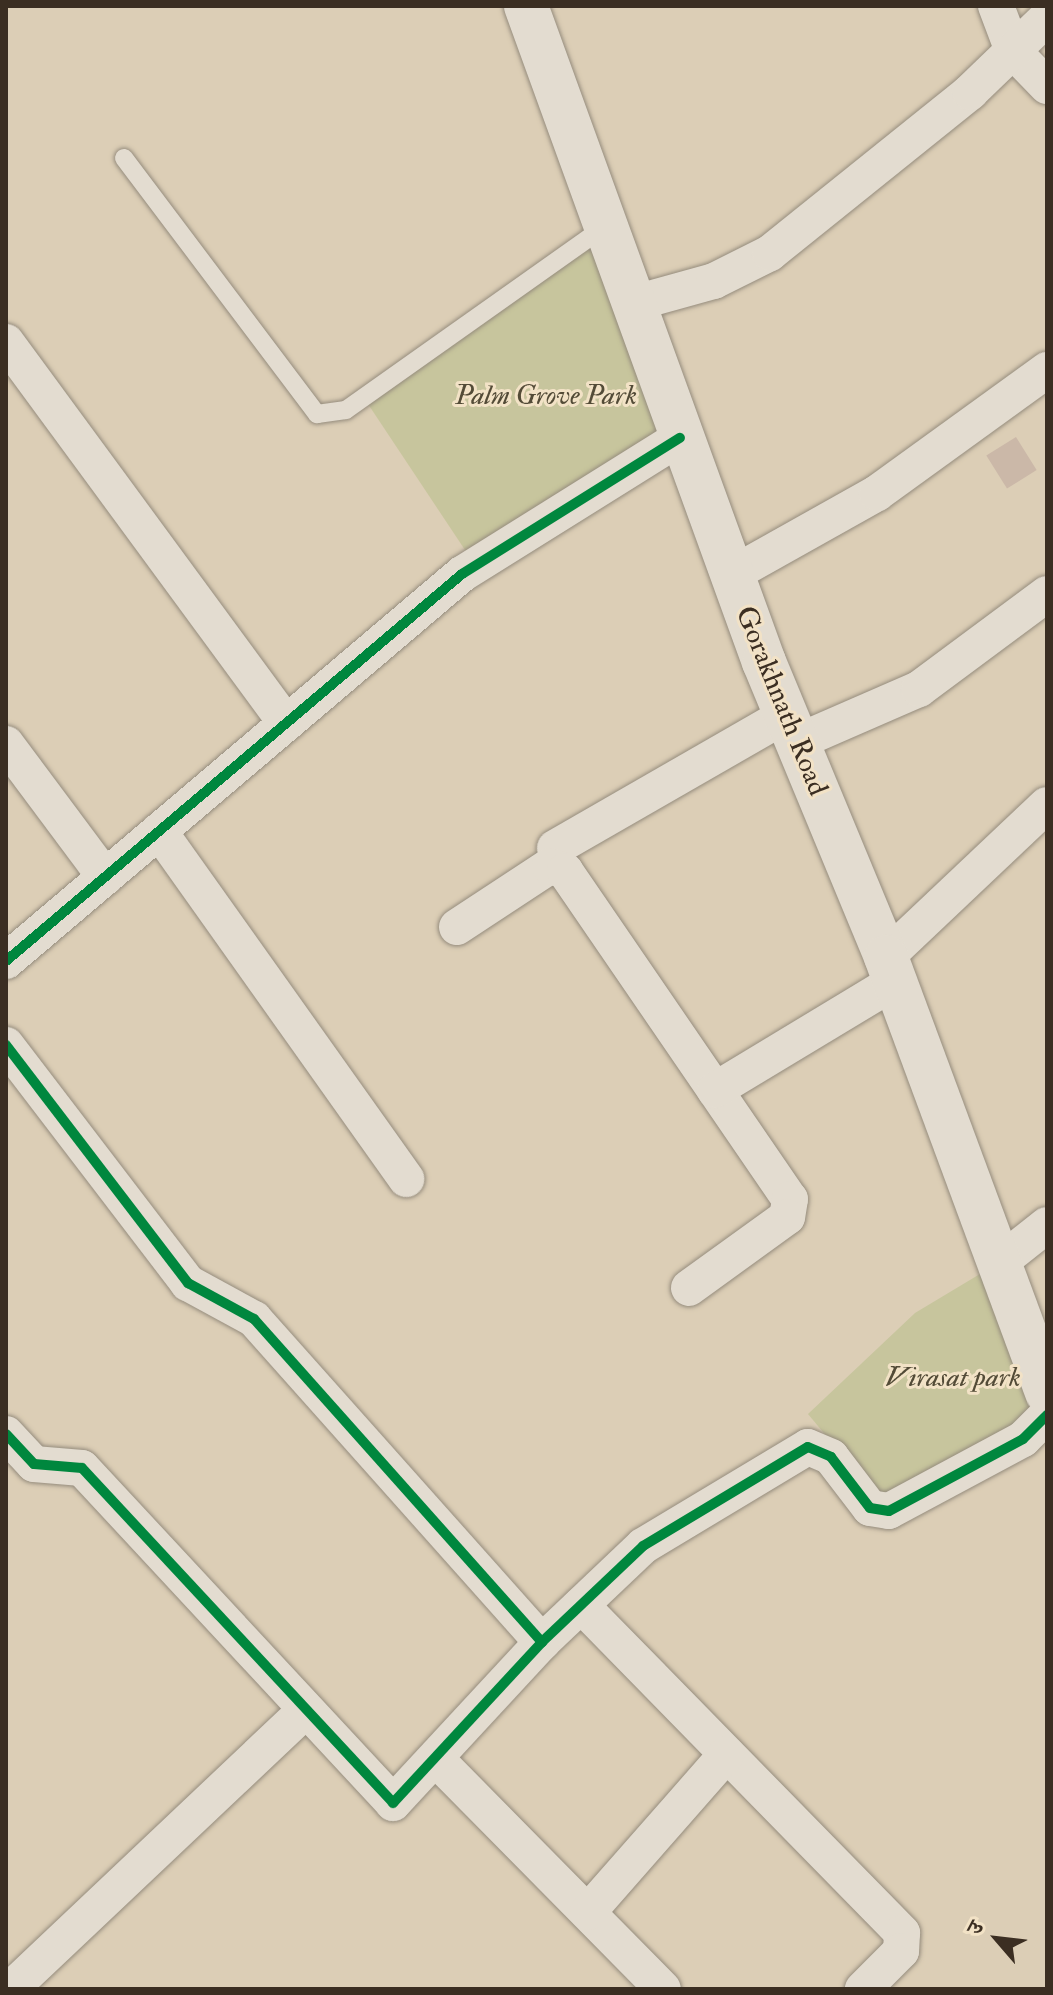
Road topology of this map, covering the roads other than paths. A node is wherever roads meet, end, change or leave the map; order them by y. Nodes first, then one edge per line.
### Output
1 (526, 6) edge
2 (996, 6) edge
3 (1047, 18) edge
4 (1013, 51) junction
5 (1047, 86) edge
6 (124, 158) dead end
7 (604, 227) junction
8 (631, 304) junction
9 (6, 342) edge
10 (1047, 370) edge
11 (680, 438) junction
12 (731, 575) junction
13 (1047, 594) edge
14 (286, 723) junction
15 (791, 729) junction
16 (6, 744) edge
17 (1047, 806) edge
18 (159, 831) junction
19 (555, 848) dead end
20 (105, 877) junction
21 (457, 927) dead end
22 (6, 961) edge
23 (891, 969) junction
24 (6, 1045) edge
25 (715, 1090) junction
26 (406, 1179) dead end
27 (1047, 1225) edge
28 (999, 1263) junction
29 (689, 1288) dead end
30 (1047, 1393) edge
31 (1047, 1415) edge
32 (6, 1434) edge
33 (581, 1605) junction
34 (542, 1642) junction
35 (306, 1710) junction
36 (727, 1754) junction
37 (436, 1759) junction
38 (588, 1912) junction
39 (16, 1984) dead end
40 (663, 1989) edge
41 (863, 1989) edge

1 - 7 main road, Gorakhnath Road
2 - 4 street
3 - 4 street
4 - 5 street
4 - 8 street
6 - 7 lane
7 - 8 main road, Gorakhnath Road
8 - 11 main road, Gorakhnath Road
9 - 14 street
10 - 12 street
11 - 12 main road, Gorakhnath Road
11 - 14 street
12 - 15 main road, Gorakhnath Road
13 - 15 street
14 - 18 street
15 - 19 street
15 - 23 main road, Gorakhnath Road
16 - 20 street
17 - 23 street
18 - 20 street
18 - 26 street
20 - 22 street
21 - 25 street
23 - 25 street
23 - 28 main road, Gorakhnath Road
24 - 34 street
25 - 29 street
27 - 28 street
28 - 30 main road, Gorakhnath Road
31 - 33 street
32 - 35 street
33 - 34 street
33 - 36 street
34 - 37 street
35 - 37 street
35 - 39 street
36 - 38 street
36 - 41 street
37 - 38 street
38 - 40 street

